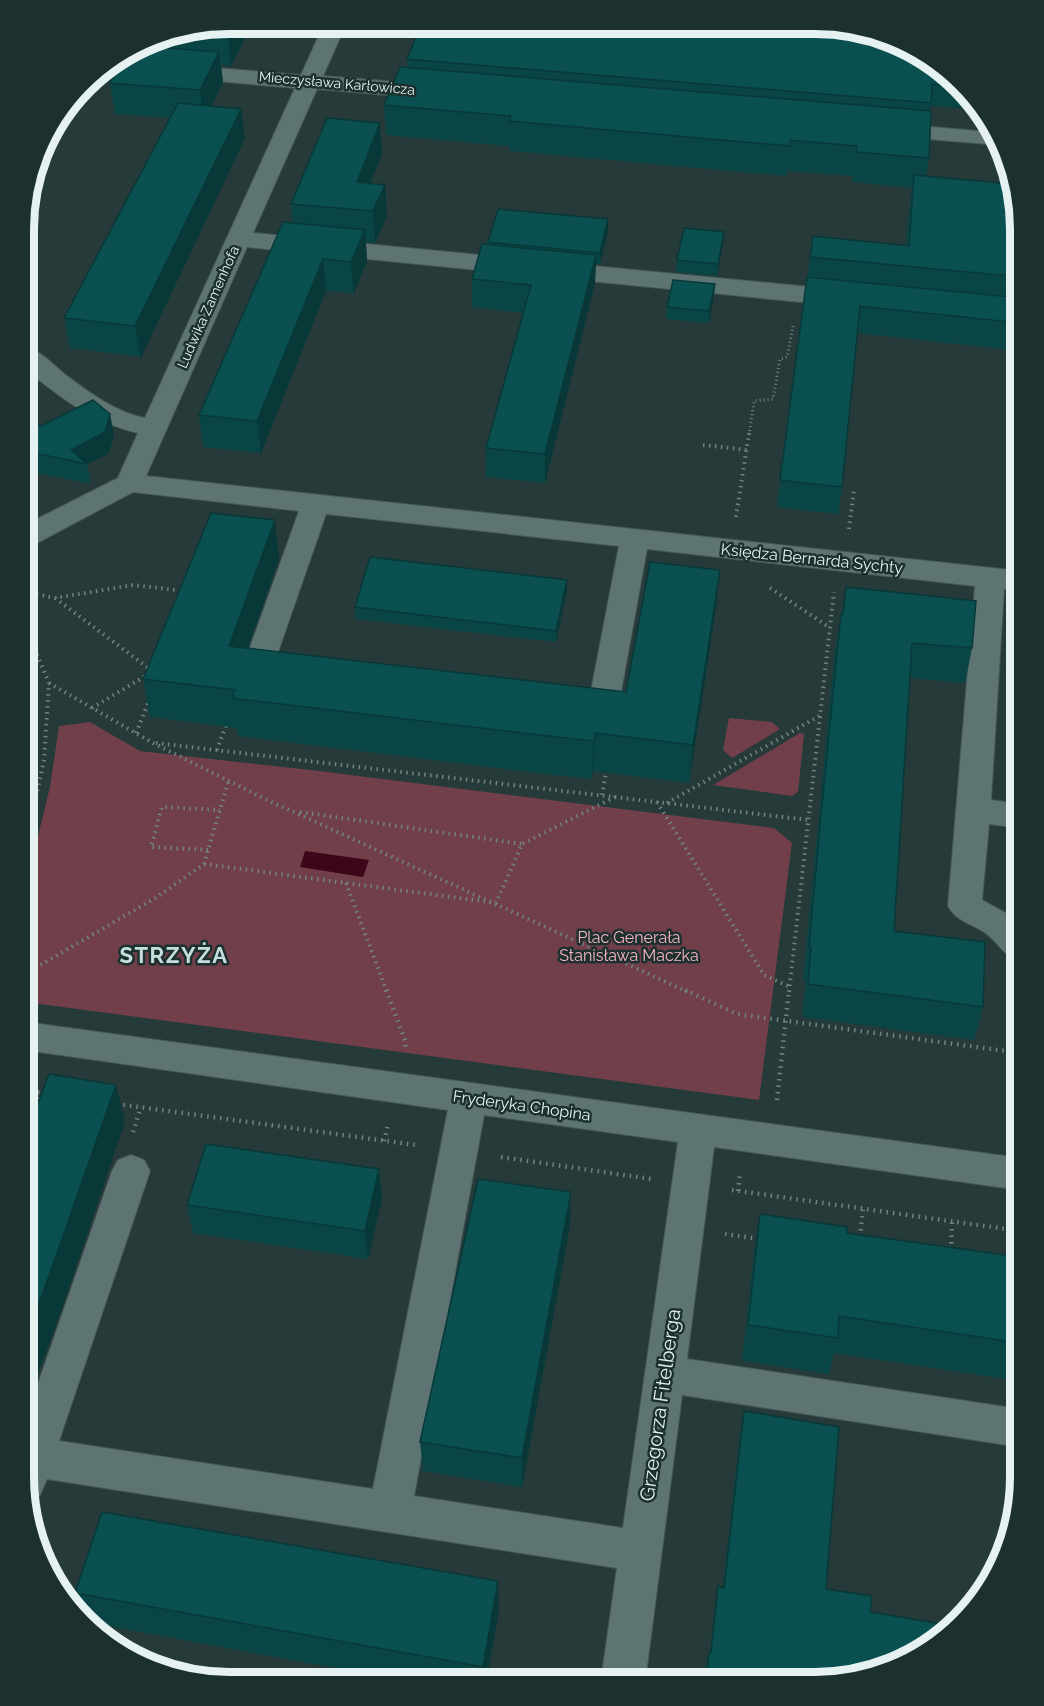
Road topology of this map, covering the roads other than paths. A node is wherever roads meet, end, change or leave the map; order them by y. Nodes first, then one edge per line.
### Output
1 (331, 34) edge
2 (121, 67) edge
3 (309, 81) junction
4 (457, 94) edge
5 (864, 128) edge
6 (986, 138) edge
7 (238, 239) junction
8 (880, 302) edge
9 (34, 362) edge
10 (154, 428) junction
11 (129, 483) junction
12 (315, 504) junction
13 (34, 532) edge
14 (635, 539) junction
15 (990, 578) junction
16 (1010, 580) edge
17 (318, 671) edge
18 (544, 697) edge
19 (975, 810) junction
20 (1010, 815) edge
21 (1009, 936) edge
22 (34, 1037) edge
23 (469, 1098) junction
24 (698, 1130) junction
25 (131, 1171) dead end
26 (1009, 1172) edge
27 (664, 1374) junction
28 (1009, 1426) edge
29 (34, 1454) edge
30 (34, 1470) edge
31 (390, 1512) junction
32 (640, 1551) junction
33 (624, 1672) edge

1 - 3 street, Ludwika Zamenhofa
2 - 3 street, Mieczysława Karłowicza
3 - 4 street, Mieczysława Karłowicza
3 - 7 street, Ludwika Zamenhofa
5 - 6 street
7 - 8 street
7 - 10 street, Ludwika Zamenhofa
9 - 10 street
10 - 11 street, Ludwika Zamenhofa
11 - 12 street, Księdza Bernarda Sychty
11 - 13 street
12 - 14 street, Księdza Bernarda Sychty
12 - 17 street
14 - 15 street, Księdza Bernarda Sychty
14 - 18 street
15 - 16 street, Księdza Bernarda Sychty
15 - 19 street
19 - 20 street
19 - 21 street
22 - 23 street, Fryderyka Chopina
23 - 24 street, Fryderyka Chopina
23 - 31 street
24 - 26 street, Fryderyka Chopina
24 - 27 street, Grzegorza Fitelberga
25 - 29 street
27 - 28 street
27 - 32 street, Grzegorza Fitelberga
30 - 31 street
31 - 32 street
32 - 33 street, Grzegorza Fitelberga

